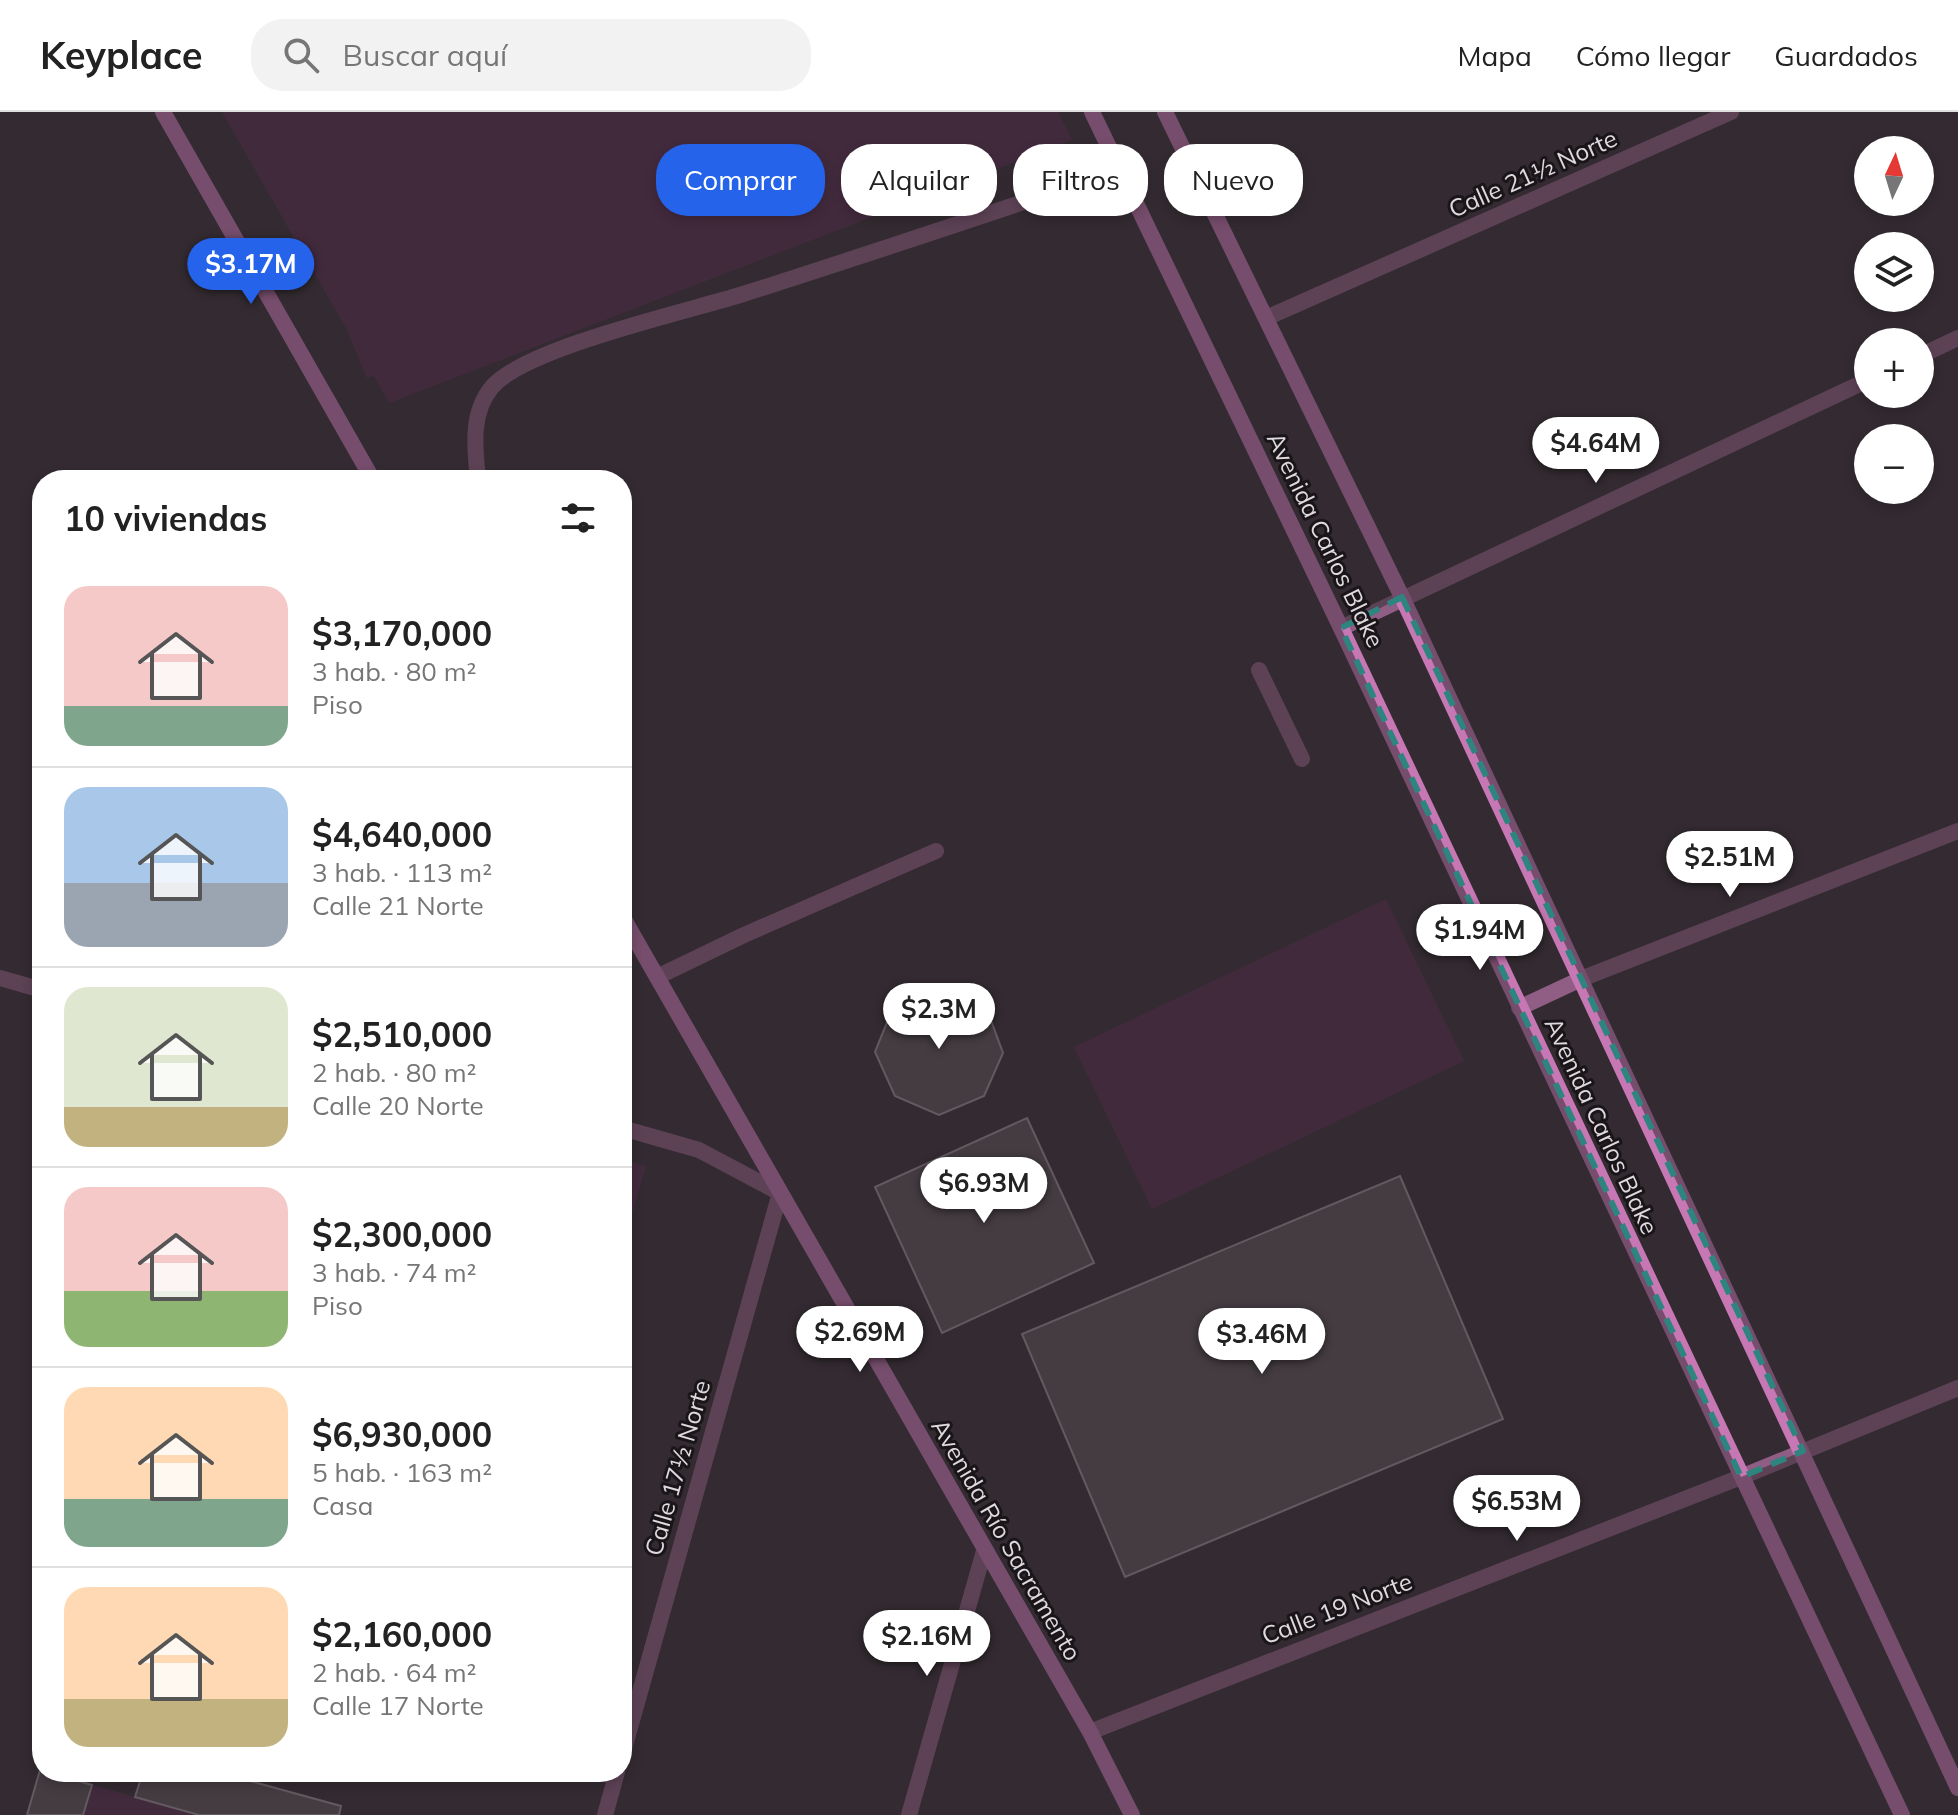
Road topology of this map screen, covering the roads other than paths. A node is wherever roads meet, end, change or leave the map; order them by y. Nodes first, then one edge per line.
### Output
1 (163, 112) edge
2 (1092, 112) edge
3 (1165, 112) edge
4 (1731, 112) edge
5 (1107, 144) edge
6 (1013, 205) edge
7 (1142, 216) edge
8 (1266, 318) junction
9 (1958, 338) edge
10 (1934, 349) edge
11 (1854, 387) edge
12 (367, 470) edge
13 (477, 470) edge
14 (1402, 597) junction
15 (1341, 628) junction
16 (1259, 670) dead end
17 (1302, 759) dead end
18 (1958, 831) edge
19 (936, 851) dead end
20 (632, 933) edge
21 (657, 977) junction
22 (0, 978) edge
23 (1581, 979) junction
24 (32, 987) edge
25 (1519, 1008) junction
26 (632, 1131) edge
27 (780, 1193) junction
28 (1958, 1388) edge
29 (1803, 1451) junction
30 (1741, 1477) junction
31 (984, 1551) junction
32 (632, 1720) edge
33 (1090, 1732) junction
34 (614, 1782) edge
35 (1958, 1788) edge
36 (605, 1815) edge
37 (909, 1815) edge
38 (1132, 1815) edge
39 (1902, 1815) edge

1 - 12 street
2 - 5 street, Avenida Carlos Blake
3 - 8 street, Avenida Carlos Blake
4 - 8 street, Calle 21½ Norte
6 - 13 street
7 - 15 street, Avenida Carlos Blake
8 - 14 street, Avenida Carlos Blake
9 - 10 street
11 - 14 street
14 - 15 street
14 - 23 street, Avenida Carlos Blake
15 - 25 street, Avenida Carlos Blake
16 - 17 street
18 - 23 street
19 - 21 street
20 - 21 street, Avenida Río Sacramento
21 - 27 street, Avenida Río Sacramento
22 - 24 street
23 - 25 street
23 - 29 street, Avenida Carlos Blake
25 - 30 street, Avenida Carlos Blake
26 - 27 street
27 - 31 street, Avenida Río Sacramento
27 - 32 street, Calle 17½ Norte
28 - 29 street, Calle 19 Norte
29 - 30 street, Calle 19 Norte
29 - 35 street, Avenida Carlos Blake
30 - 33 street, Calle 19 Norte
30 - 39 street, Avenida Carlos Blake
31 - 33 street, Avenida Río Sacramento
31 - 37 street
33 - 38 street, Avenida Río Sacramento
34 - 36 street

